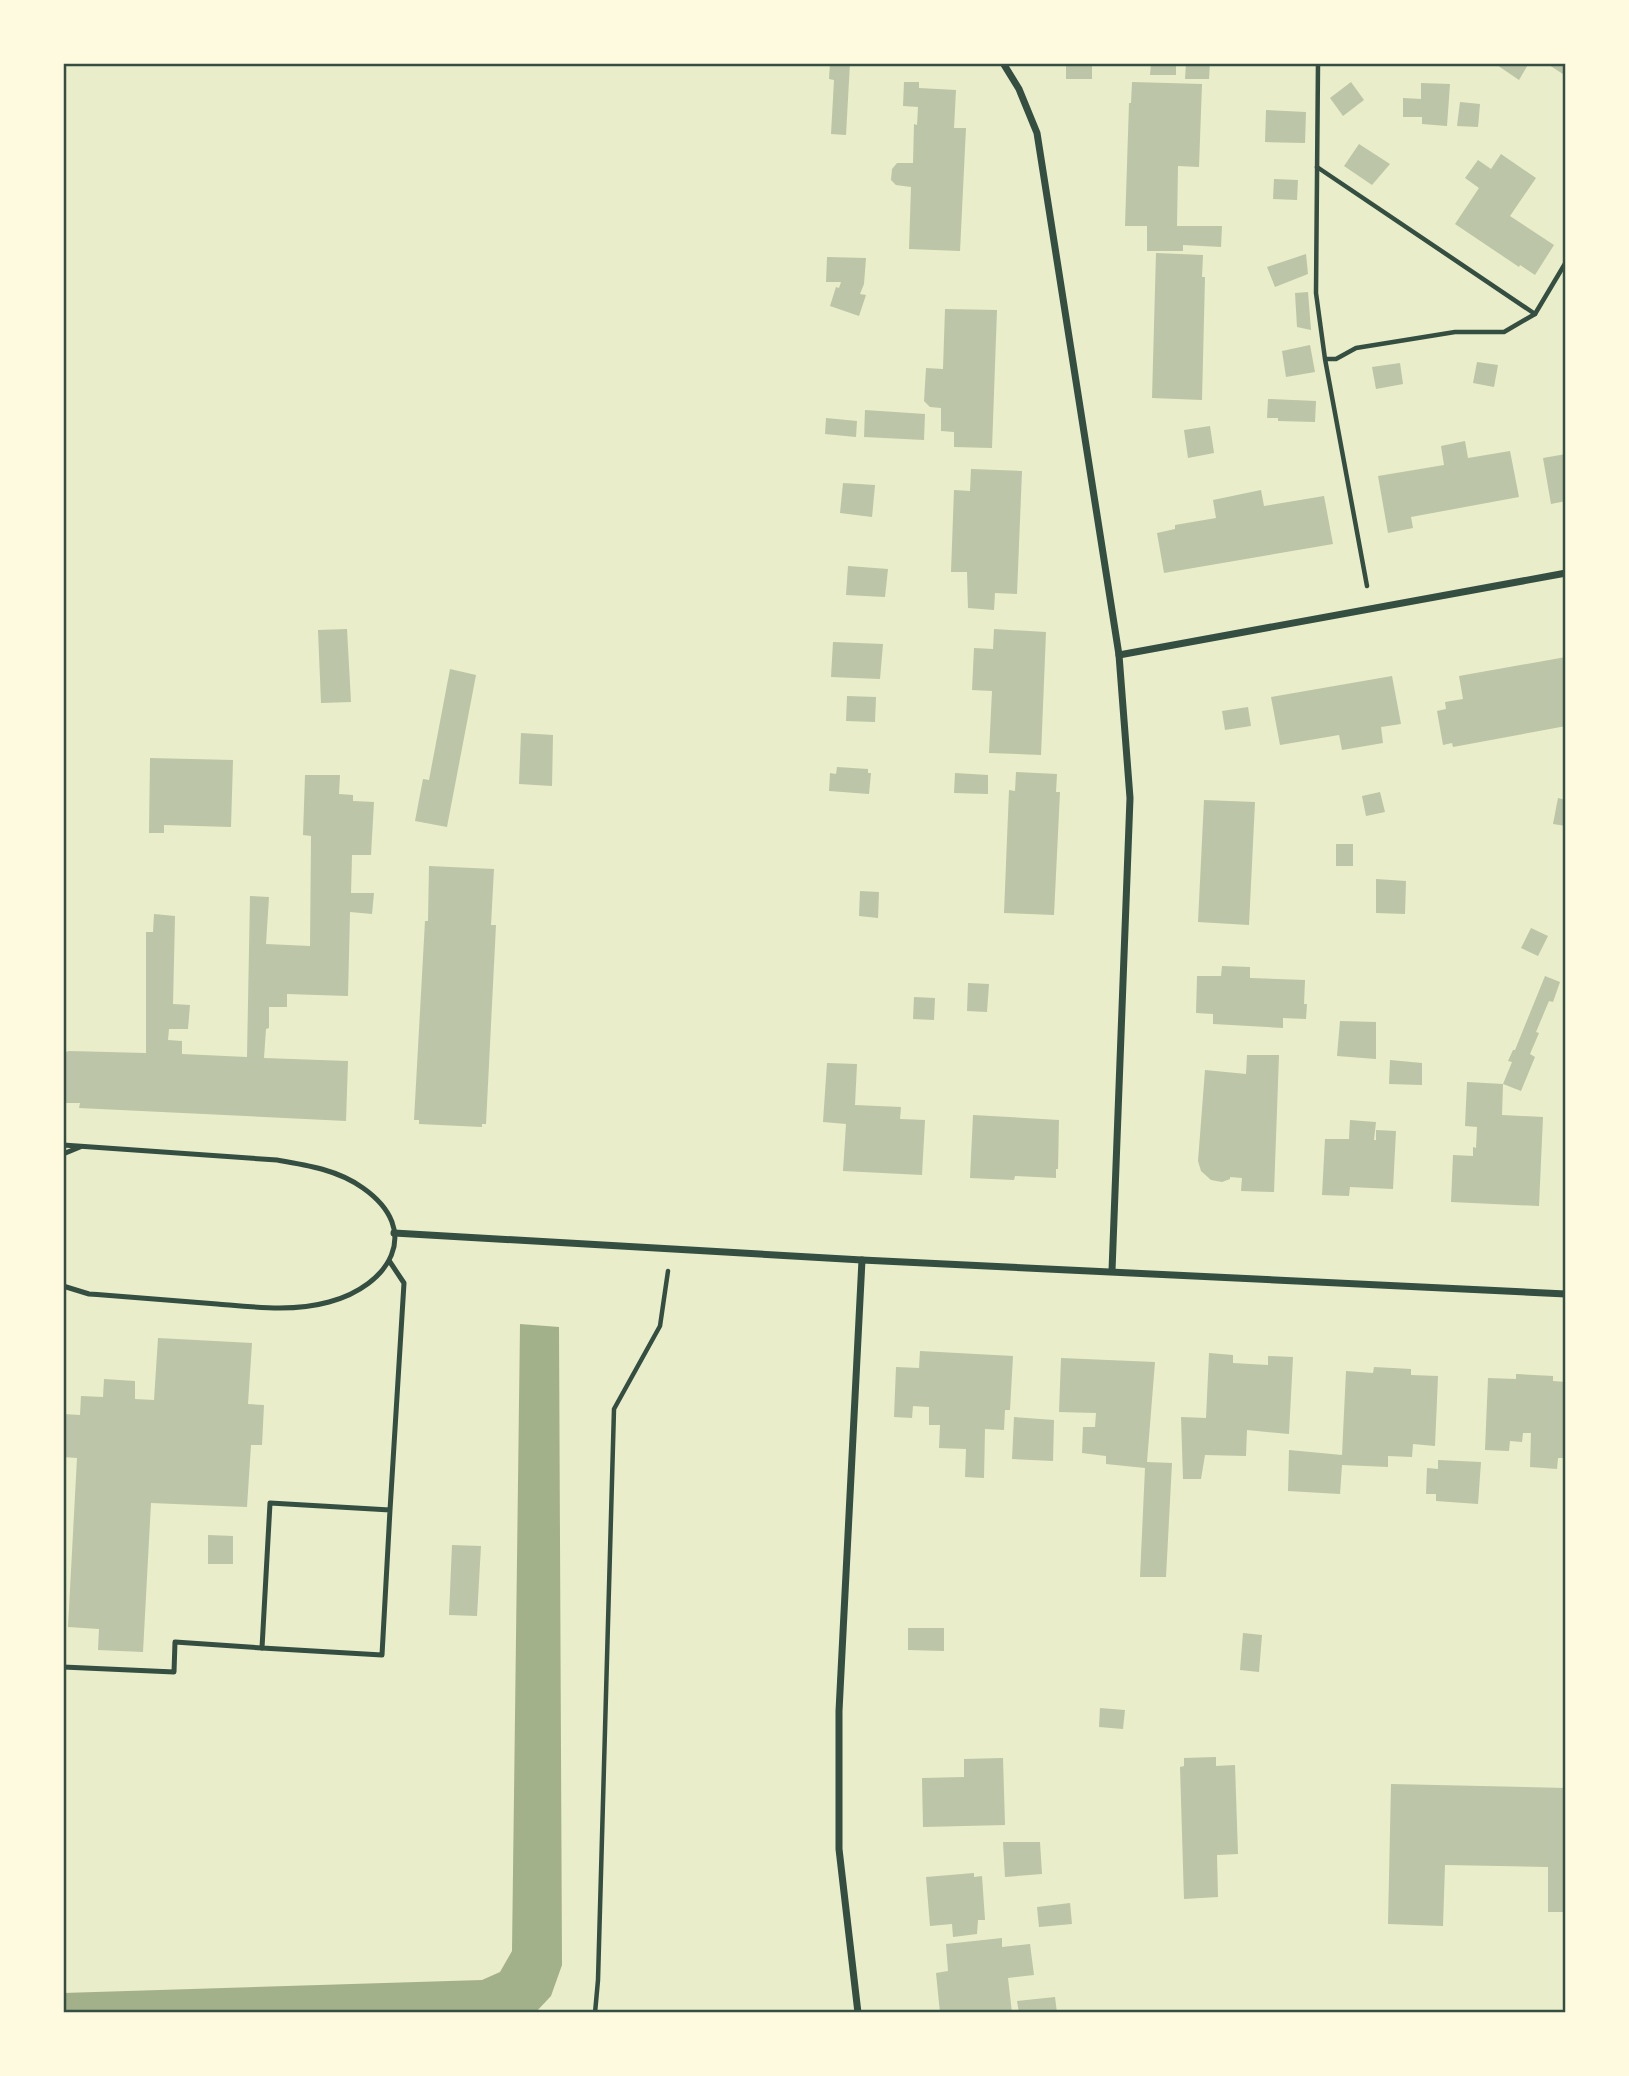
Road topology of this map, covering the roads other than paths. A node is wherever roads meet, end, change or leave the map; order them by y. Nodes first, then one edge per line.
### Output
1 (1003, 63) edge
2 (1566, 573) edge
3 (1119, 656) junction
4 (63, 1145) edge
5 (83, 1146) junction
6 (63, 1154) edge
7 (394, 1233) junction
8 (863, 1260) junction
9 (390, 1262) junction
10 (1112, 1271) junction
11 (63, 1286) edge
12 (1566, 1294) edge
13 (390, 1510) junction
14 (262, 1648) junction
15 (63, 1667) edge
16 (858, 2013) edge

1 - 3 street
2 - 3 street
3 - 10 street
4 - 5 lane
5 - 6 lane
5 - 7 lane
7 - 8 street
7 - 9 lane
8 - 10 street
8 - 16 street
9 - 11 lane
9 - 13 lane
10 - 12 street
13 - 14 lane
13 - 14 lane
14 - 15 lane

